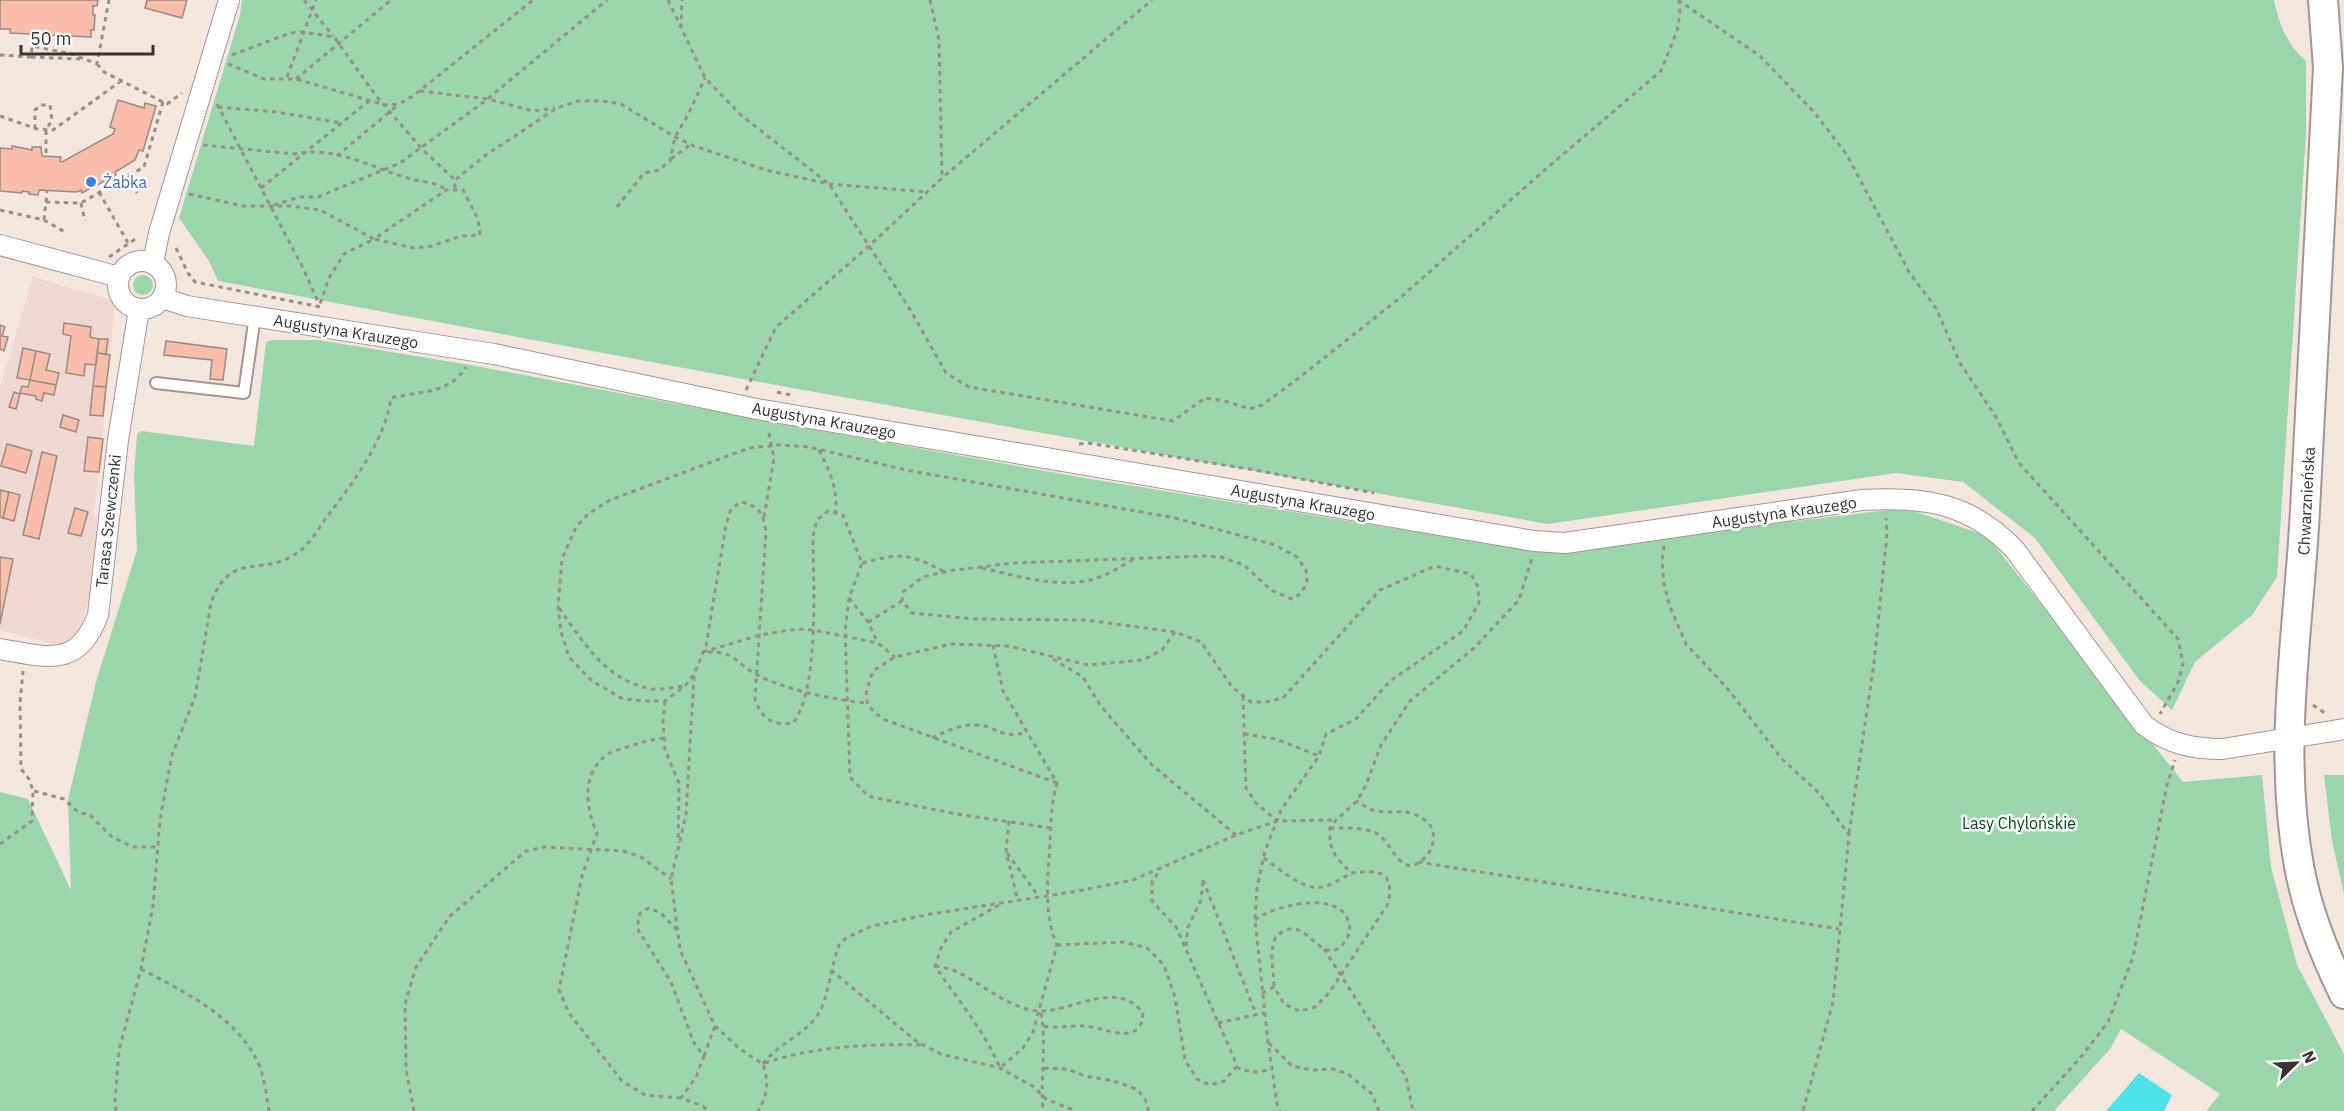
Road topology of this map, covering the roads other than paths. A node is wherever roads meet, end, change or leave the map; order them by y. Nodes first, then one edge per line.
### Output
1 (230, 0) edge
2 (2323, 0) edge
3 (0, 245) edge
4 (153, 263) junction
5 (119, 277) junction
6 (163, 298) junction
7 (138, 309) junction
8 (255, 316) junction
9 (156, 383) dead end
10 (0, 649) edge
11 (2344, 729) edge
12 (2288, 738) junction
13 (2344, 994) edge

1 - 4 street
2 - 12 street, Chwarznieńska
3 - 5 street
4 - 5 street
4 - 6 street
5 - 7 street
6 - 7 street
6 - 8 street, Augustyna Krauzego
7 - 10 street, Tarasa Szewczenki
8 - 9 lane
8 - 12 street, Augustyna Krauzego
11 - 12 street, Augustyna Krauzego
12 - 13 street, Chwarznieńska

